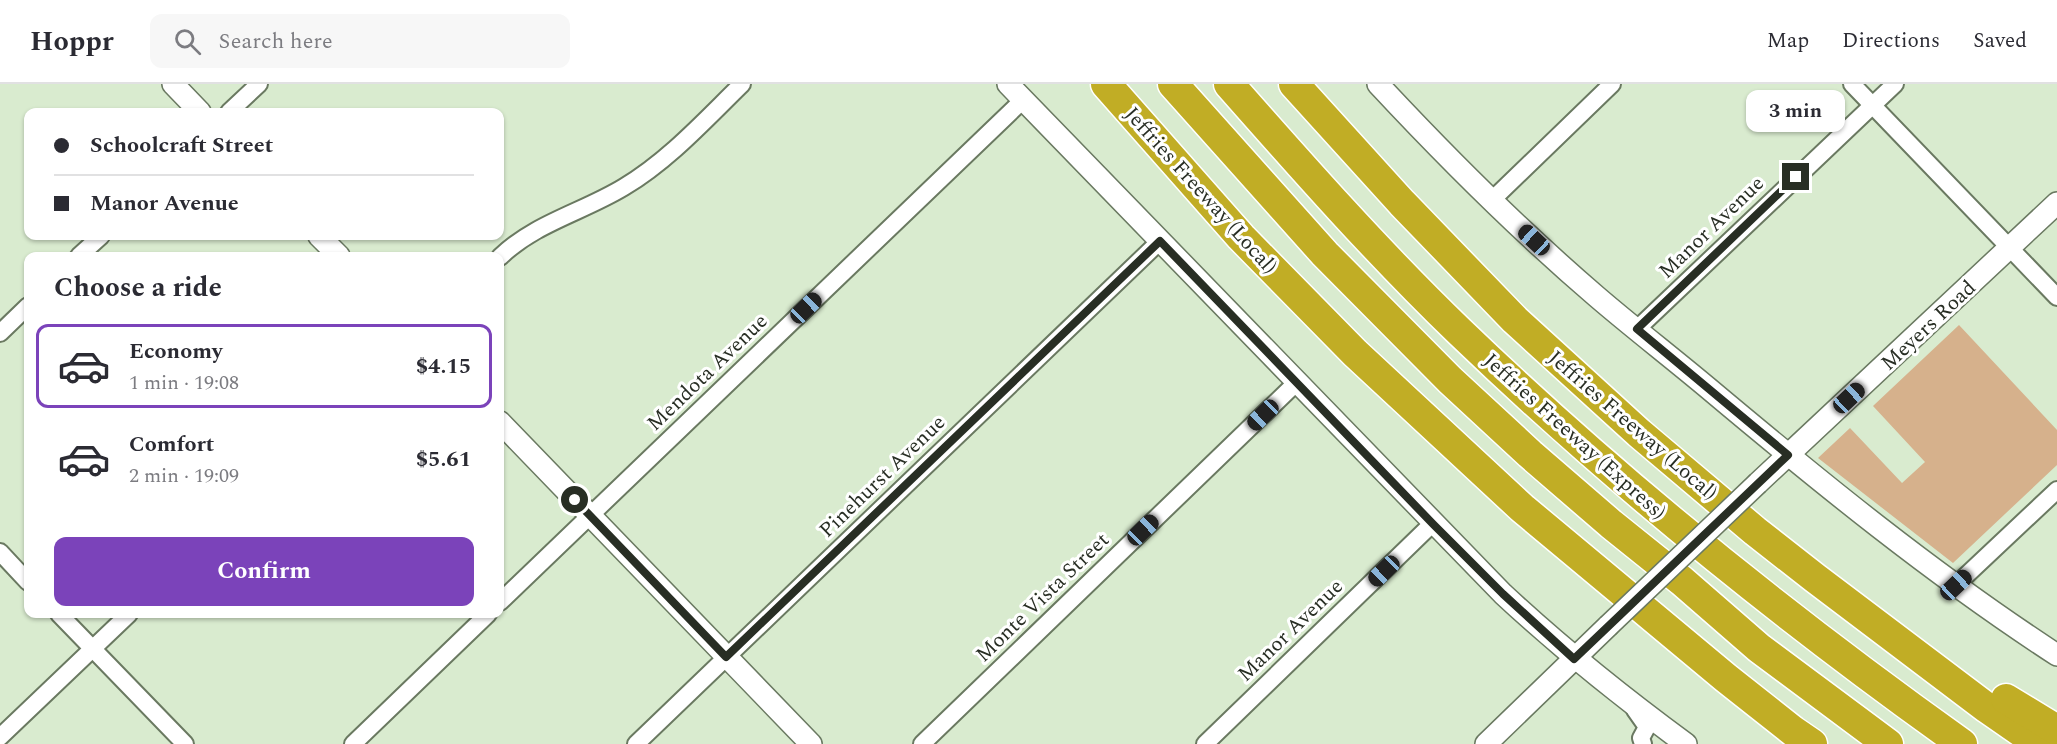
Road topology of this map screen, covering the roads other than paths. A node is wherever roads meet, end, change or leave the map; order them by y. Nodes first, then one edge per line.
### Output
1 (172, 84) edge
2 (259, 84) edge
3 (742, 84) edge
4 (1008, 84) edge
5 (1096, 84) edge
6 (1106, 84) edge
7 (1173, 84) edge
8 (1229, 84) edge
9 (1294, 84) edge
10 (1378, 84) edge
11 (1612, 84) edge
12 (1852, 84) edge
13 (1895, 84) edge
14 (1308, 95) edge
15 (1023, 100) junction
16 (1872, 105) junction
17 (196, 108) edge
18 (233, 108) edge
19 (1130, 111) junction
20 (1492, 200) junction
21 (2057, 203) edge
22 (97, 240) edge
23 (323, 240) edge
24 (1160, 241) junction
25 (2010, 249) junction
26 (83, 252) edge
27 (335, 252) edge
28 (504, 253) edge
29 (2057, 297) edge
30 (24, 310) edge
31 (1637, 329) junction
32 (0, 333) edge
33 (1297, 382) junction
34 (504, 426) edge
35 (1788, 455) junction
36 (2057, 490) edge
37 (590, 515) junction
38 (1433, 524) junction
39 (0, 552) edge
40 (24, 578) edge
41 (1956, 585) junction
42 (504, 598) edge
43 (62, 618) edge
44 (125, 618) edge
45 (484, 618) edge
46 (92, 649) junction
47 (2057, 655) edge
48 (726, 657) junction
49 (1574, 659) junction
50 (1924, 661) junction
51 (1629, 702) junction
52 (2057, 730) edge
53 (0, 737) edge
54 (1804, 740) edge
55 (185, 744) edge
56 (353, 744) edge
57 (636, 744) edge
58 (811, 744) edge
59 (922, 744) edge
60 (1205, 744) edge
61 (1486, 744) edge
62 (1643, 744) edge
63 (1686, 744) edge
64 (1888, 744) edge
65 (1962, 744) edge
66 (2039, 744) edge

1 - 17 street
2 - 18 street
3 - 28 street
4 - 15 street
5 - 19 highway
6 - 19 highway, Jeffries Freeway (Local)
7 - 64 highway, Jeffries Freeway (Express)
8 - 65 highway, Jeffries Freeway (Express)
9 - 14 highway, Jeffries Freeway (Local)
10 - 20 street
11 - 20 street
12 - 16 street
13 - 16 street, Manor Avenue
14 - 50 highway, Jeffries Freeway (Local)
15 - 24 street
15 - 37 street, Mendota Avenue
16 - 25 street
16 - 31 street, Manor Avenue
19 - 54 highway, Jeffries Freeway (Local)
20 - 31 street
21 - 25 street, Meyers Road
22 - 26 street
23 - 27 street
24 - 33 street
24 - 48 street, Pinehurst Avenue
25 - 29 street
25 - 35 street, Meyers Road
30 - 32 street
31 - 35 street
33 - 38 street
33 - 59 street, Monte Vista Street
34 - 37 street
35 - 41 street
35 - 49 street, Meyers Road, bridge
36 - 41 street
37 - 42 street, Mendota Avenue
37 - 48 street
38 - 49 street
38 - 60 street, Manor Avenue
39 - 40 street
41 - 47 street
43 - 46 street
44 - 46 street
45 - 56 street
46 - 53 street
46 - 55 street
48 - 57 street, Pinehurst Avenue
48 - 58 street
49 - 51 street
49 - 61 street, Meyers Road
50 - 52 highway
50 - 66 highway, Jeffries Freeway (Local)
51 - 62 street
51 - 63 street

